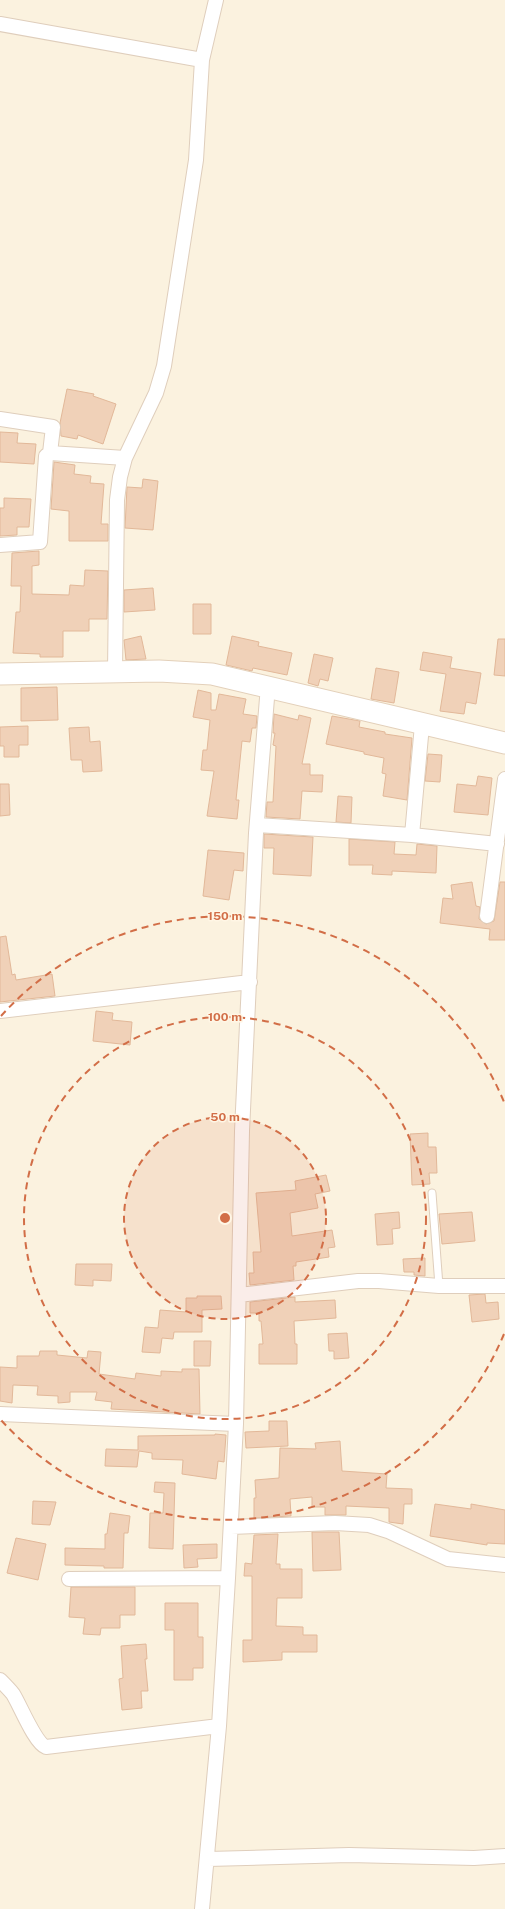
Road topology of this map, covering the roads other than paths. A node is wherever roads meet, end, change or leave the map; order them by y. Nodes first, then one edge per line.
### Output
1 (216, 0) edge
2 (0, 24) edge
3 (202, 60) junction
4 (0, 418) edge
5 (50, 453) junction
6 (125, 458) junction
7 (0, 545) edge
8 (115, 672) junction
9 (0, 674) edge
10 (268, 686) junction
11 (422, 725) junction
12 (505, 743) edge
13 (505, 779) edge
14 (257, 825) junction
15 (412, 835) junction
16 (497, 844) junction
17 (487, 916) dead end
18 (250, 982) junction
19 (0, 1011) edge
20 (432, 1193) dead end
21 (439, 1286) junction
22 (505, 1286) edge
23 (239, 1295) junction
24 (0, 1414) edge
25 (236, 1424) junction
26 (231, 1527) junction
27 (505, 1565) edge
28 (228, 1578) junction
29 (69, 1579) dead end
30 (0, 1680) edge
31 (219, 1726) junction
32 (505, 1856) edge
33 (208, 1859) junction
34 (202, 1909) edge

1 - 3 street
2 - 3 street
3 - 6 street
4 - 5 street
5 - 6 street
5 - 7 street
6 - 8 street
8 - 9 street
8 - 10 street
10 - 11 street
10 - 14 street
11 - 12 street
11 - 15 street
13 - 16 street
14 - 15 street
14 - 18 street
15 - 16 street
16 - 17 street
18 - 19 street
18 - 23 street
20 - 21 lane
21 - 22 street
21 - 23 street
23 - 25 street
24 - 25 street
25 - 26 street
26 - 27 street
26 - 28 street
28 - 29 street
28 - 31 street
30 - 31 street
31 - 33 street
32 - 33 street
33 - 34 street

